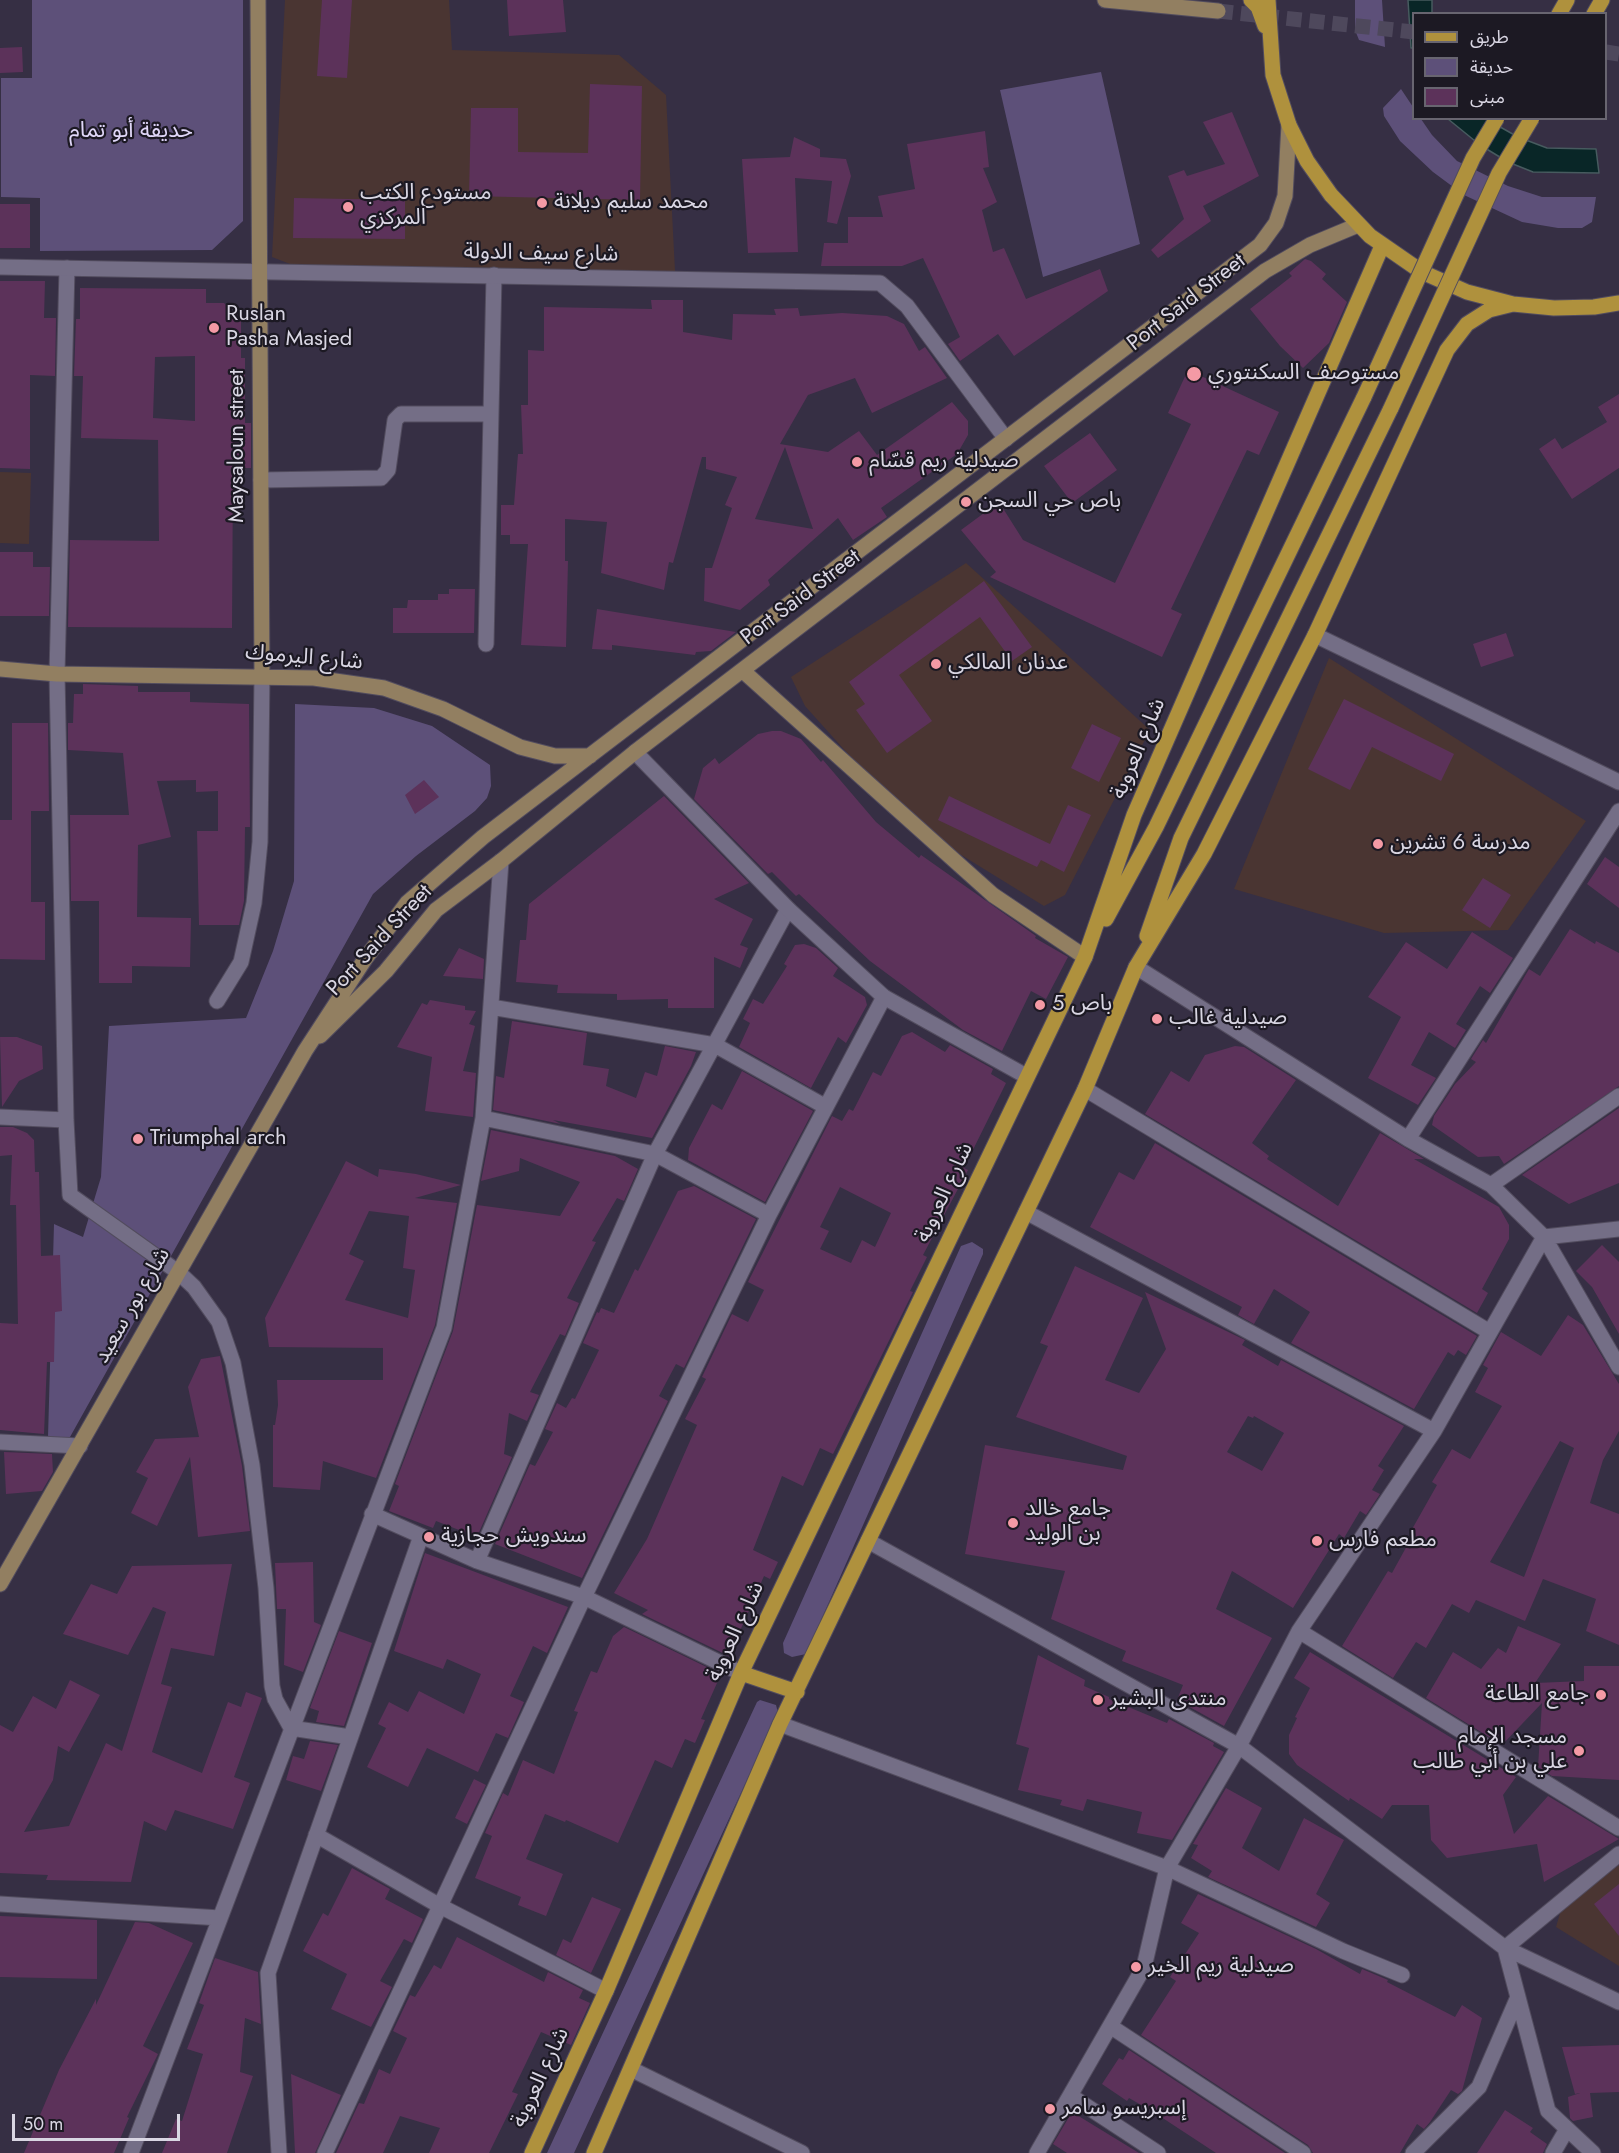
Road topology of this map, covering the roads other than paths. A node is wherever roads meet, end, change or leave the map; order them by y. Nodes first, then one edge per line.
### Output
1 (258, 0) edge
2 (1105, 0) edge
3 (1251, 0) edge
4 (1268, 0) edge
5 (1218, 11) tunnel mouth
6 (1268, 33) junction
7 (1496, 120) edge
8 (1531, 120) edge
9 (1289, 125) junction
10 (1358, 225) junction
11 (1382, 246) junction
12 (0, 267) edge
13 (67, 268) junction
14 (260, 271) junction
15 (494, 275) junction
16 (1619, 303) edge
17 (1513, 304) junction
18 (491, 414) junction
19 (1006, 439) junction
20 (261, 480) junction
21 (1315, 635) junction
22 (486, 644) dead end
23 (0, 669) edge
24 (742, 671) junction
25 (57, 674) junction
26 (261, 675) junction
27 (635, 752) junction
28 (590, 756) junction
29 (1619, 782) edge
30 (1619, 811) edge
31 (501, 861) junction
32 (788, 909) junction
33 (1084, 957) junction
34 (1136, 967) junction
35 (884, 998) junction
36 (217, 1001) dead end
37 (491, 1007) junction
38 (715, 1045) junction
39 (305, 1051) junction
40 (1026, 1076) junction
41 (1084, 1089) junction
42 (1619, 1096) edge
43 (826, 1107) junction
44 (0, 1118) edge
45 (483, 1118) junction
46 (66, 1120) junction
47 (1408, 1139) junction
48 (655, 1154) junction
49 (1491, 1185) junction
50 (1026, 1212) junction
51 (769, 1215) junction
52 (1619, 1229) edge
53 (1544, 1237) junction
54 (178, 1272) junction
55 (1488, 1331) junction
56 (1619, 1367) edge
57 (1434, 1431) junction
58 (0, 1443) edge
59 (80, 1446) junction
60 (372, 1514) junction
61 (421, 1536) junction
62 (868, 1541) junction
63 (477, 1561) junction
64 (0, 1584) edge
65 (584, 1597) junction
66 (1299, 1631) junction
67 (741, 1673) junction
68 (797, 1692) junction
69 (780, 1724) junction
70 (291, 1728) junction
71 (351, 1737) junction
72 (1239, 1746) junction
73 (1619, 1828) edge
74 (316, 1835) junction
75 (1619, 1854) edge
76 (1167, 1868) junction
77 (0, 1904) edge
78 (440, 1906) junction
79 (220, 1918) junction
80 (1505, 1948) junction
81 (1402, 1976) dead end
82 (606, 1991) junction
83 (1518, 1997) junction
84 (1619, 2002) edge
85 (1110, 2026) junction
86 (631, 2069) junction
87 (1071, 2096) junction
88 (1567, 2129) junction
89 (131, 2153) edge
90 (279, 2153) edge
91 (325, 2153) edge
92 (532, 2153) edge
93 (594, 2153) edge
94 (802, 2153) edge
95 (1037, 2153) edge
96 (1158, 2153) edge
97 (1303, 2153) edge
98 (1413, 2153) edge
99 (1552, 2153) edge
100 (1593, 2153) edge

1 - 14 main road, Maysaloun street
2 - 5 main road
3 - 6 main road
4 - 6 main road
6 - 9 main road
7 - 33 main road, bridge
8 - 34 main road, bridge
9 - 10 main road
9 - 19 main road
10 - 11 main road
10 - 24 main road, Port Said Street
11 - 17 main road
11 - 33 main road, شارع العروبة
12 - 13 street, شارع سيف الدولة
13 - 14 street, شارع سيف الدولة
13 - 25 street
14 - 15 street, شارع سيف الدولة
14 - 20 main road, Maysaloun street
15 - 18 street
15 - 19 street, شارع سيف الدولة
16 - 17 main road
17 - 21 main road
18 - 20 street
18 - 22 street
19 - 28 main road
20 - 26 main road, Maysaloun street
21 - 29 street
21 - 34 main road
23 - 25 main road, شارع اليرموك
24 - 27 main road, Port Said Street
24 - 33 main road
25 - 26 main road, شارع اليرموك
25 - 46 street
26 - 28 main road, شارع اليرموك
26 - 36 street
27 - 31 main road, Port Said Street
27 - 32 street
28 - 39 main road
30 - 47 street
31 - 37 street
31 - 39 main road, Port Said Street
32 - 35 street
32 - 38 street
33 - 40 main road, شارع العروبة
34 - 41 main road
34 - 47 street
35 - 40 street
35 - 43 street
37 - 38 street
37 - 45 street
38 - 43 street
38 - 48 street
39 - 54 main road, شارع بور سعيد
40 - 67 main road, شارع العروبة
41 - 50 main road
41 - 55 street
42 - 49 street
43 - 51 street
44 - 46 street
45 - 48 street
45 - 60 street
46 - 54 street
47 - 49 street
48 - 51 street
48 - 63 street
49 - 53 street
50 - 57 street
50 - 62 main road
51 - 65 street
52 - 53 street
53 - 55 street
53 - 56 street
54 - 59 main road, شارع بور سعيد
54 - 70 street
55 - 57 street
57 - 66 street
58 - 59 street
59 - 64 main road, شارع بور سعيد
60 - 61 street
60 - 70 street
61 - 63 street
61 - 71 street
62 - 68 main road
62 - 72 street
63 - 65 street
65 - 67 street
65 - 78 street
66 - 72 street
66 - 73 street
67 - 68 main road
67 - 82 main road, شارع العروبة
68 - 69 main road
69 - 76 street
69 - 86 main road
70 - 71 street
70 - 79 street
71 - 74 street
72 - 76 street
72 - 80 street
74 - 78 street
74 - 90 street
75 - 80 street
76 - 81 street
76 - 85 street
77 - 79 street
78 - 82 street
78 - 91 street
79 - 89 street
80 - 83 street
80 - 84 street
82 - 92 main road, شارع العروبة
83 - 88 street
83 - 98 street
85 - 87 street
85 - 97 street
86 - 93 main road
86 - 94 street
87 - 95 street
87 - 96 street
88 - 99 street
88 - 100 street

